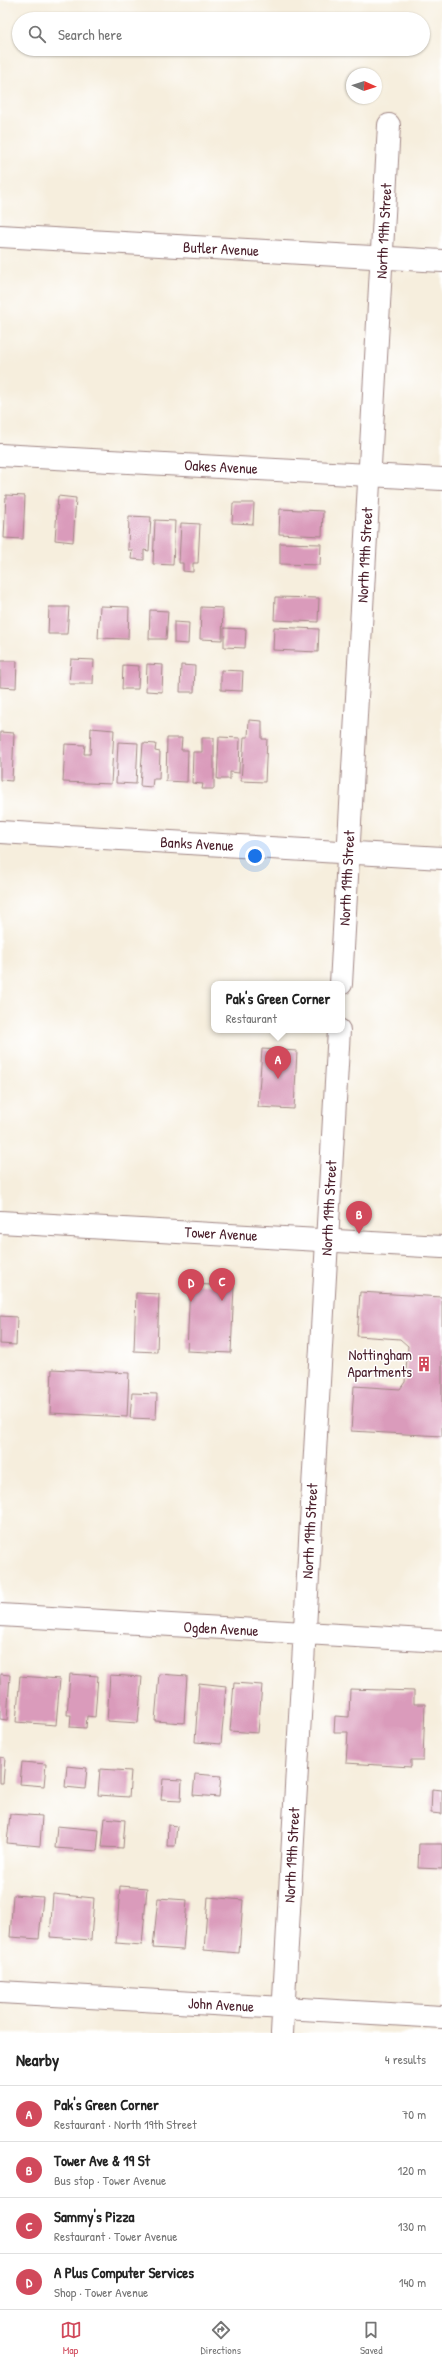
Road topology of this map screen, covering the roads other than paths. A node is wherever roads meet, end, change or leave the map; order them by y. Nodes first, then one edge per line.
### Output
1 (389, 125) dead end
2 (0, 236) edge
3 (384, 258) junction
4 (442, 261) edge
5 (0, 455) edge
6 (370, 475) junction
7 (442, 479) edge
8 (0, 832) edge
9 (349, 853) junction
10 (442, 858) edge
11 (341, 981) edge
12 (339, 1033) edge
13 (0, 1222) edge
14 (327, 1240) junction
15 (442, 1246) edge
16 (0, 1615) edge
17 (305, 1634) junction
18 (442, 1641) edge
19 (0, 1992) edge
20 (284, 2009) junction
21 (442, 2017) edge
22 (282, 2033) edge

1 - 3 street, North 19th Street
2 - 3 street, Butler Avenue
3 - 4 street, Butler Avenue
3 - 6 street, North 19th Street
5 - 6 street, Oakes Avenue
6 - 7 street, Oakes Avenue
6 - 9 street, North 19th Street
8 - 9 street, Banks Avenue
9 - 10 street, Banks Avenue
9 - 11 street, North 19th Street
12 - 14 street, North 19th Street
13 - 14 street, Tower Avenue
14 - 15 street, Tower Avenue
14 - 17 street, North 19th Street
16 - 17 street, Ogden Avenue
17 - 18 street, Ogden Avenue
17 - 20 street, North 19th Street
19 - 20 street, John Avenue
20 - 21 street, John Avenue
20 - 22 street, North 19th Street

